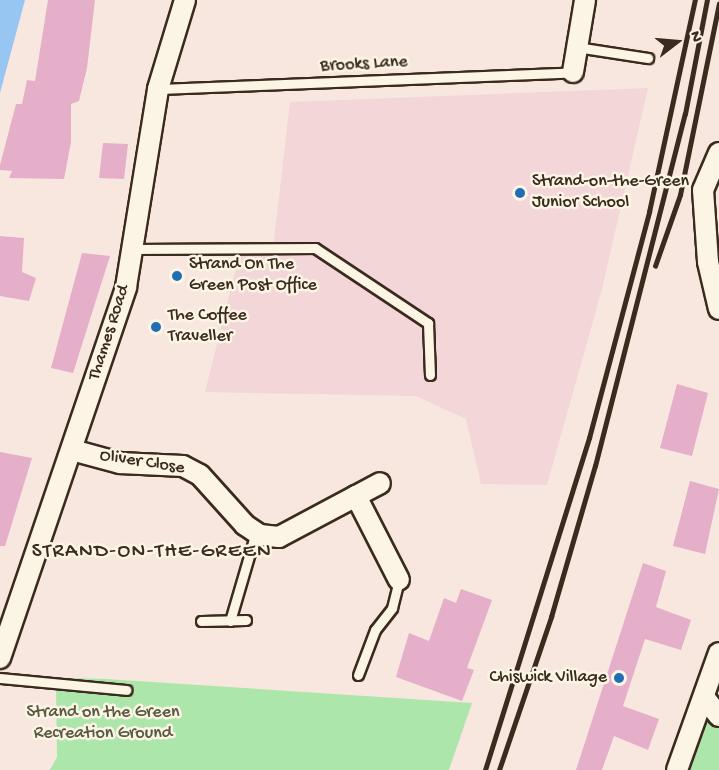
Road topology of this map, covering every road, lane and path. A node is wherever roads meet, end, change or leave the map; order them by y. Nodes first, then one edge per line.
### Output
1 (185, 0) edge
2 (579, 0) edge
3 (584, 0) edge
4 (576, 47) junction
5 (648, 58) dead end
6 (573, 72) joint
7 (158, 89) junction
8 (719, 153) edge
9 (135, 249) junction
10 (719, 309) edge
11 (430, 375) dead end
12 (72, 450) junction
13 (380, 483) dead end
14 (356, 496) junction
15 (256, 532) junction
16 (399, 580) joint
17 (246, 620) dead end
18 (201, 621) dead end
19 (230, 621) junction
20 (719, 653) edge
21 (0, 658) edge
22 (358, 675) dead end
23 (0, 678) edge
24 (126, 690) dead end
25 (704, 697) junction
26 (719, 716) edge
27 (677, 770) edge

1 - 7 street, Thames Road
2 - 3 street
3 - 4 street
4 - 5 lane
4 - 6 street
6 - 7 lane, Brooks Lane
7 - 9 street, Thames Road
8 - 10 street
9 - 11 lane
9 - 12 street, Thames Road
12 - 15 street, Oliver Close
12 - 21 street, Thames Road
13 - 14 street
14 - 15 street
14 - 16 street
15 - 19 lane
16 - 22 lane
17 - 19 lane
18 - 19 lane
20 - 25 street
23 - 24 lane
25 - 26 street
25 - 27 street

